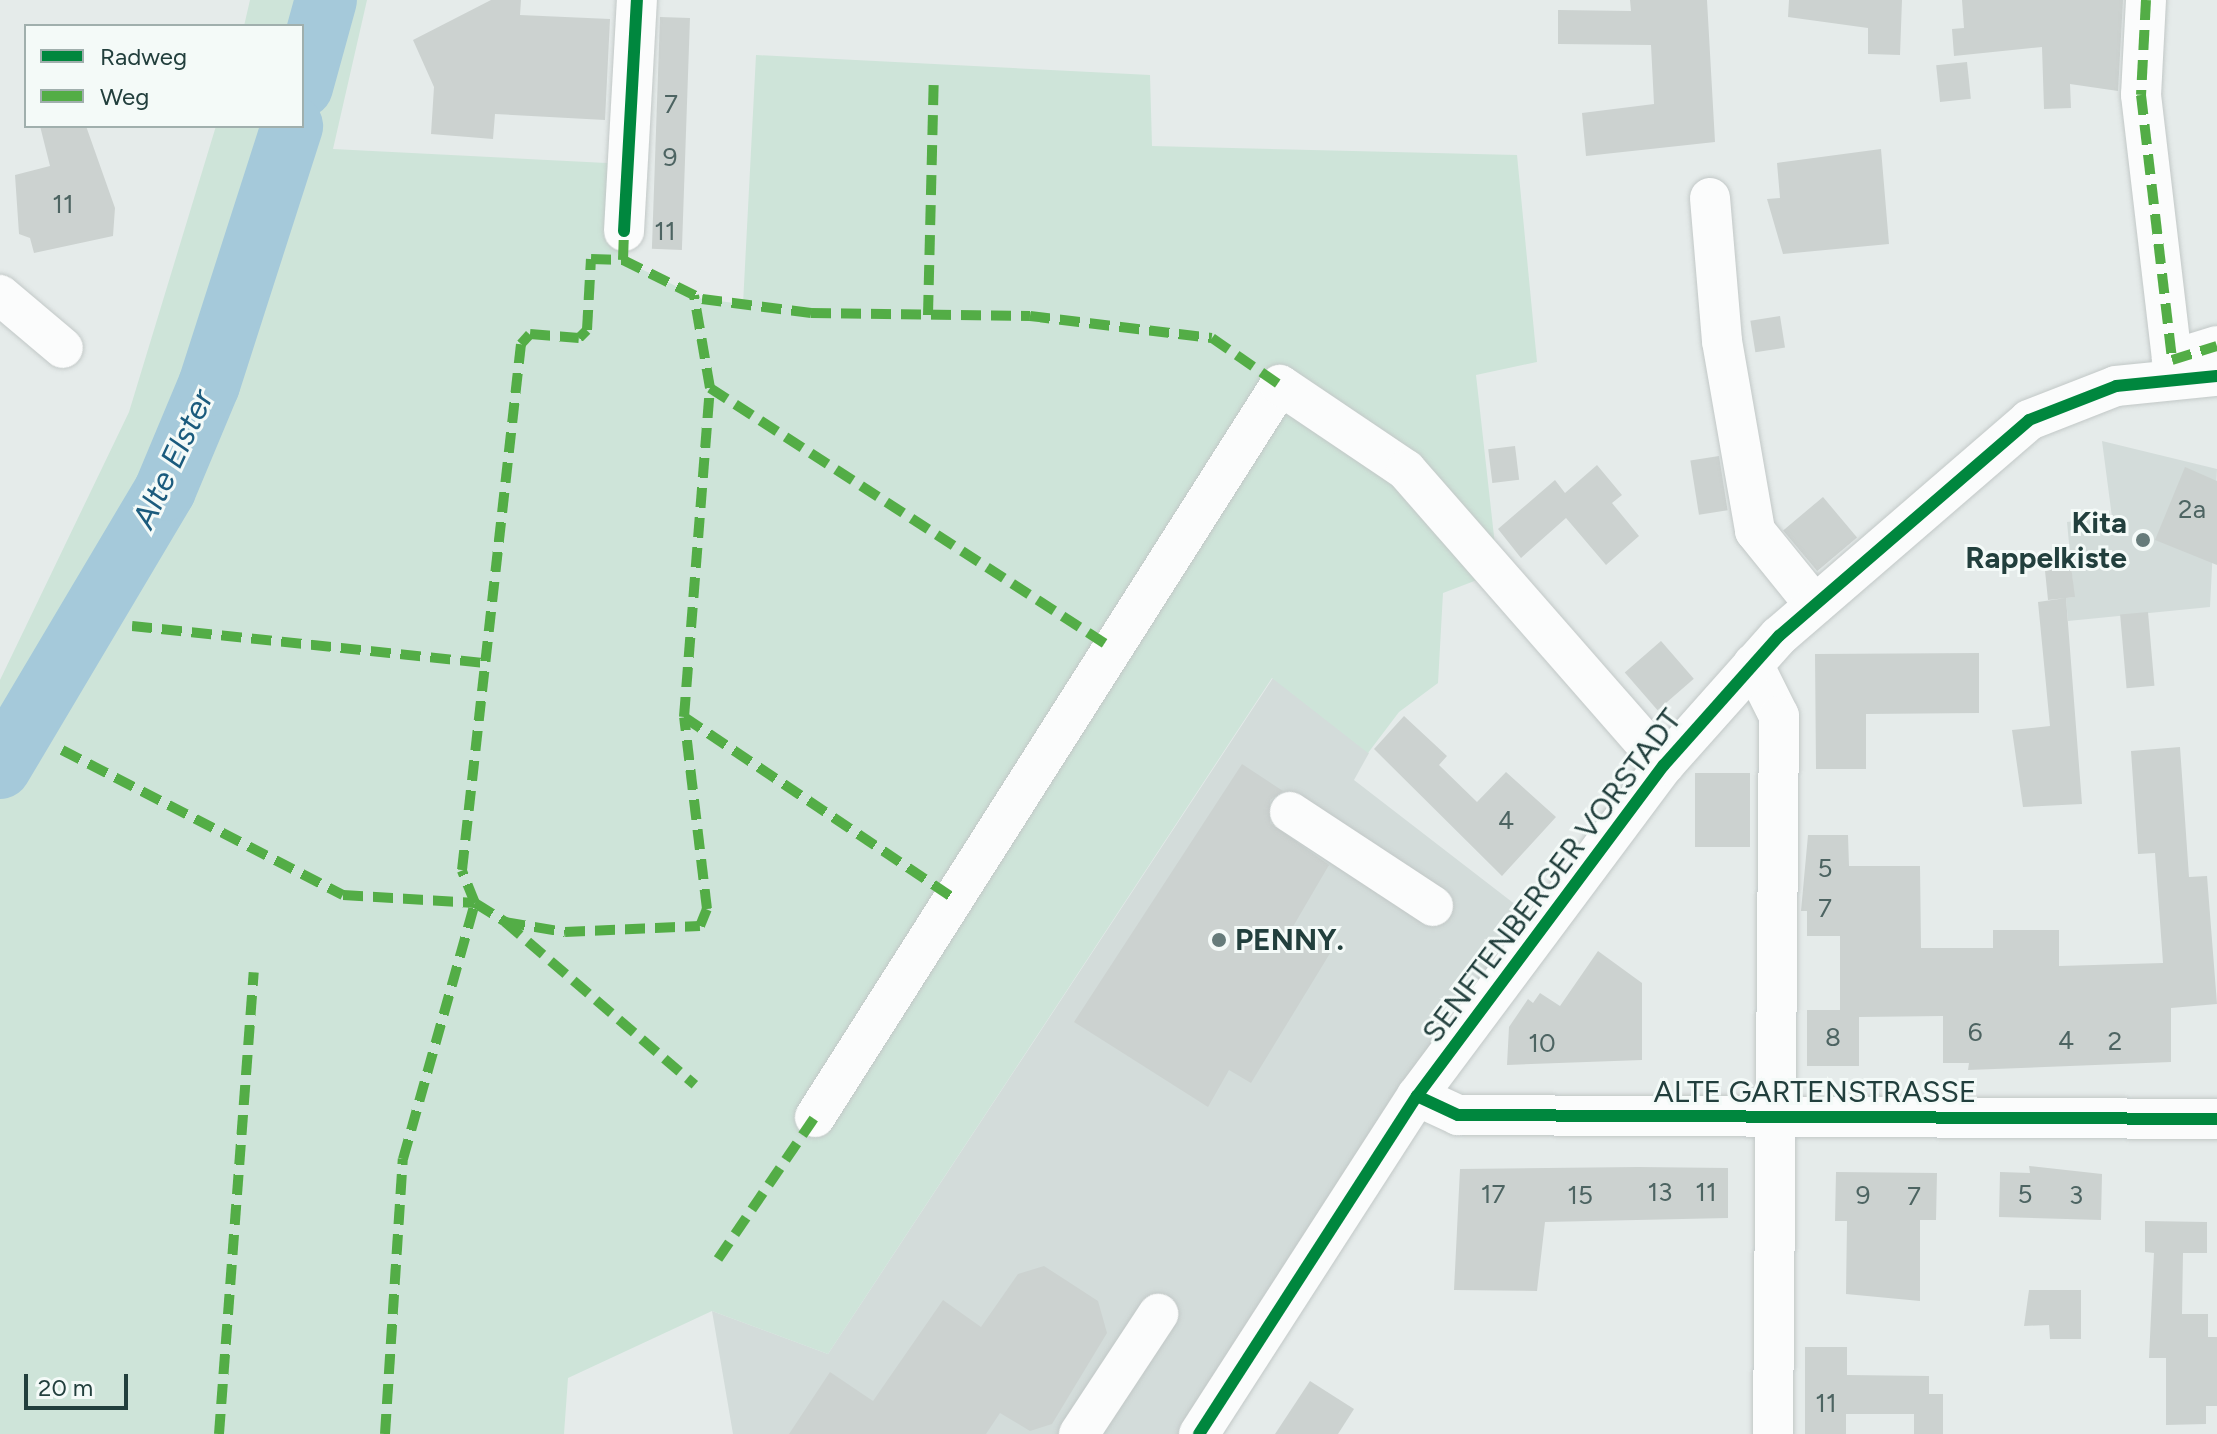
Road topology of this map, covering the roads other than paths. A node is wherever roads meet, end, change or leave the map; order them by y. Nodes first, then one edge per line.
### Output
1 (637, 0) edge
2 (2146, 0) edge
3 (1710, 198) dead end
4 (624, 231) dead end
5 (0, 295) edge
6 (2217, 346) edge
7 (63, 348) dead end
8 (2217, 376) edge
9 (1815, 605) junction
10 (1753, 664) junction
11 (1664, 765) junction
12 (1290, 812) dead end
13 (1433, 906) dead end
14 (1417, 1096) junction
15 (815, 1117) dead end
16 (1778, 1119) junction
17 (2217, 1119) edge
18 (1158, 1314) dead end
19 (1079, 1434) edge
20 (1199, 1434) edge
21 (1773, 1434) edge

1 - 4 street
2 - 6 street
3 - 9 street
5 - 7 street
8 - 9 street, SENFTENBERGER VORSTADT
9 - 10 street, SENFTENBERGER VORSTADT
10 - 11 street, SENFTENBERGER VORSTADT
10 - 16 street
11 - 14 street, SENFTENBERGER VORSTADT
11 - 15 street
12 - 13 street
14 - 16 street, ALTE GARTENSTRASSE
14 - 20 street, SENFTENBERGER VORSTADT
16 - 17 street, ALTE GARTENSTRASSE
16 - 21 street
18 - 19 street

